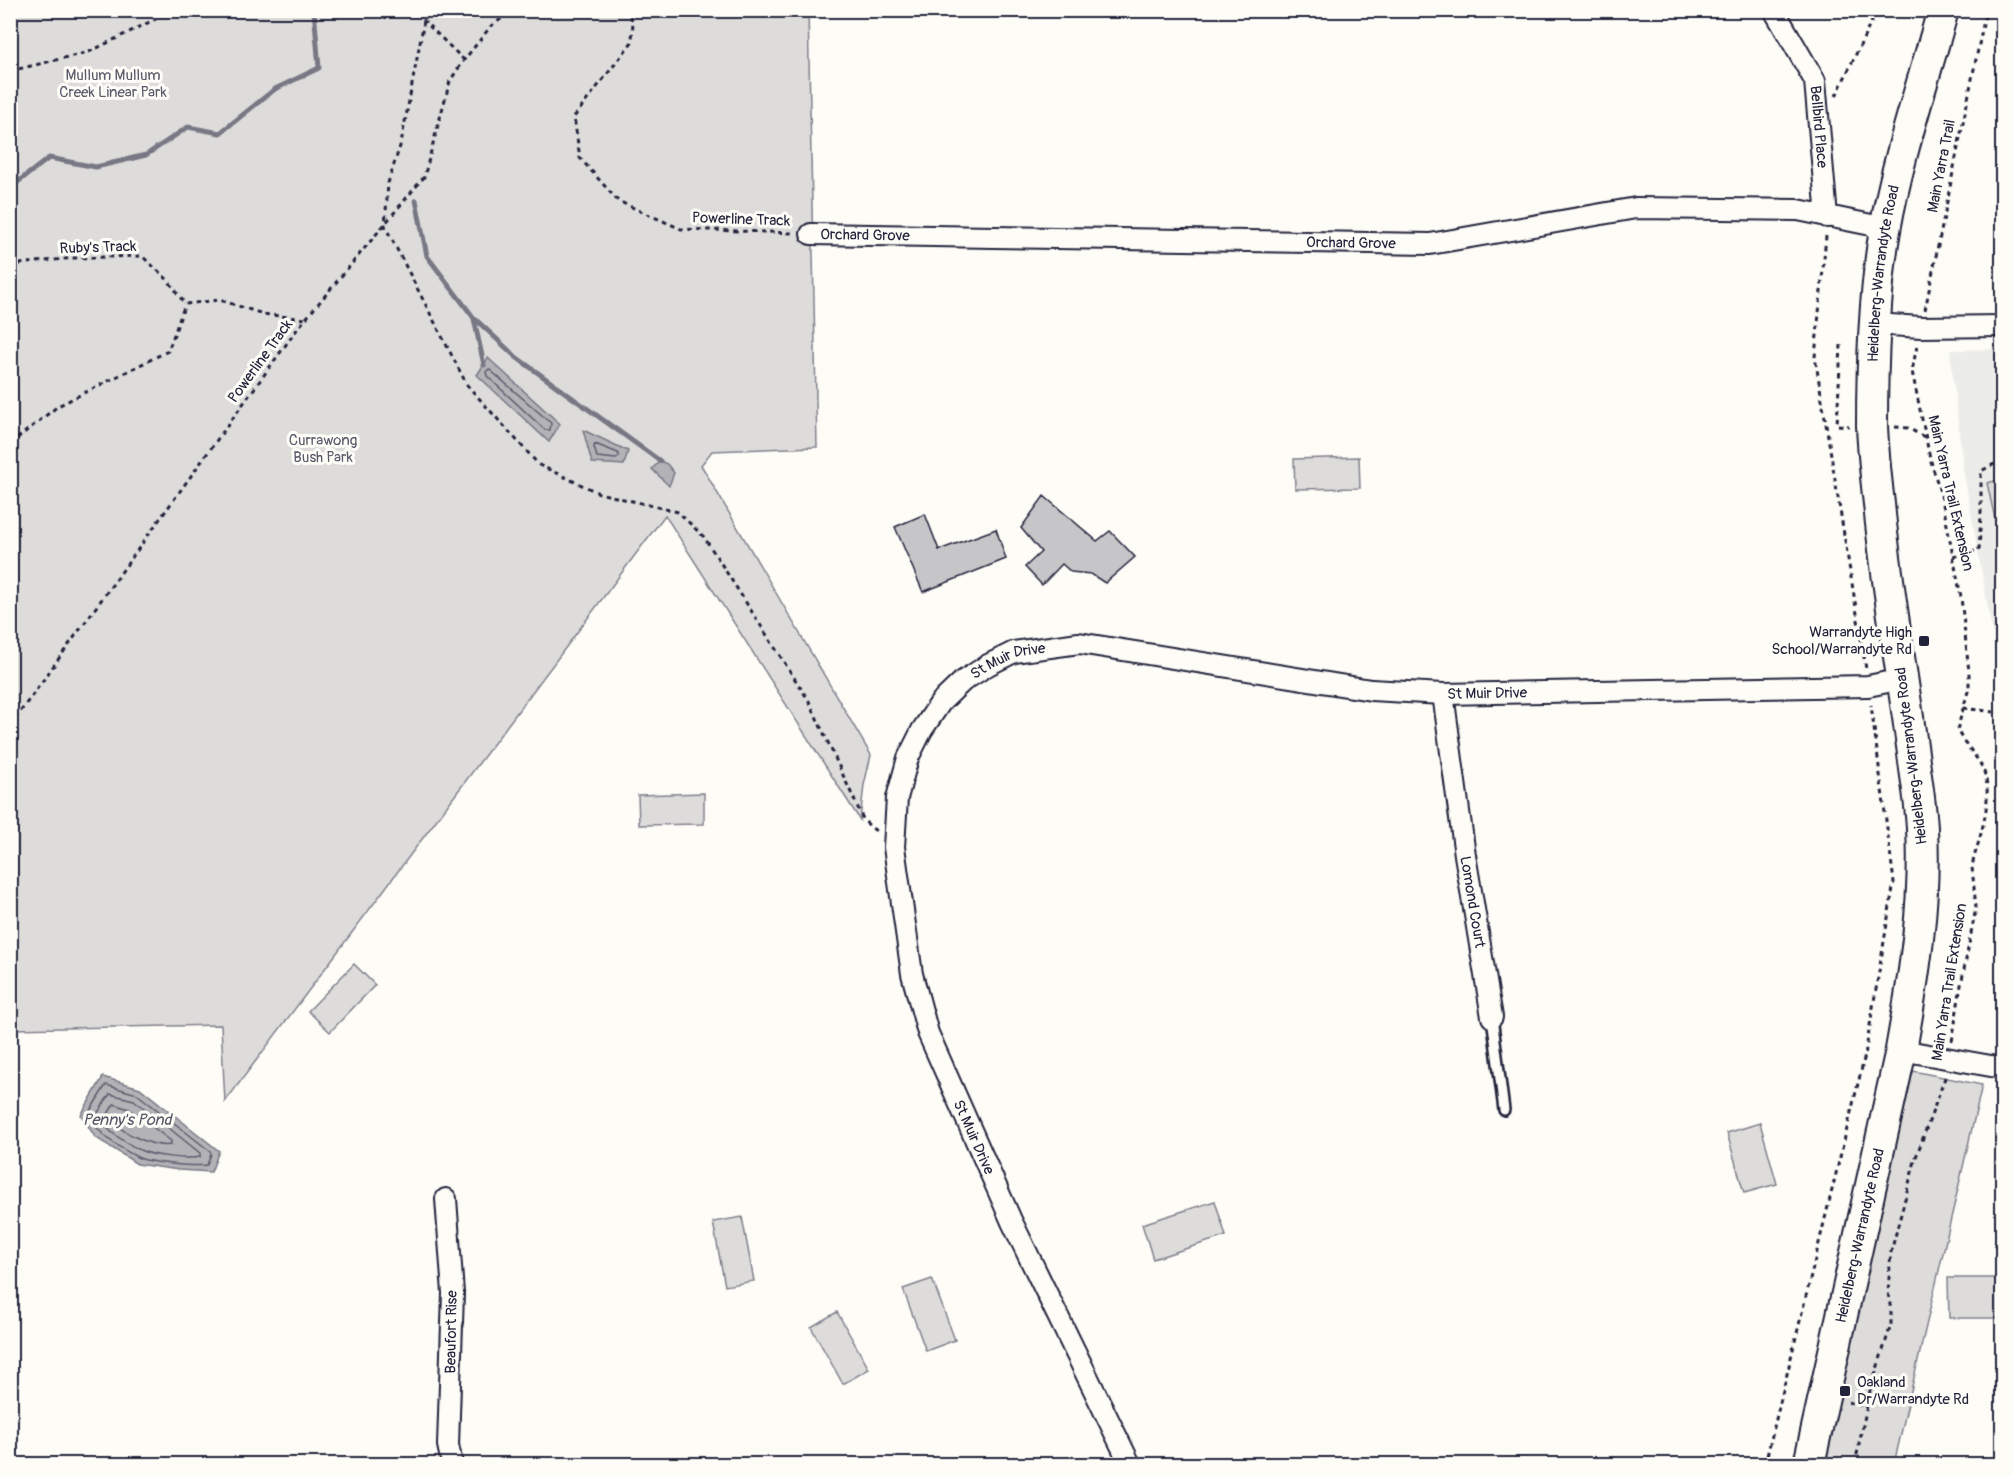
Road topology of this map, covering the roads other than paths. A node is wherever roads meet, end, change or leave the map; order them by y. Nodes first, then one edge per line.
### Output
1 (1774, 10) edge
2 (1944, 10) edge
3 (1827, 217) junction
4 (1886, 228) junction
5 (811, 234) road end
6 (1875, 324) junction
7 (2002, 326) edge
8 (1902, 680) junction
9 (1443, 694) junction
10 (1492, 1017) joint
11 (1901, 1050) junction
12 (2002, 1068) edge
13 (1503, 1110) dead end
14 (446, 1199) dead end
15 (453, 1464) edge
16 (1130, 1464) edge
17 (1809, 1464) edge

1 - 3 street, Bellbird Place
2 - 4 main road, Heidelberg-Warrandyte Road
3 - 4 street, Orchard Grove
3 - 5 street, Orchard Grove
4 - 6 main road, Heidelberg-Warrandyte Road
6 - 7 street
6 - 8 main road, Heidelberg-Warrandyte Road
8 - 9 street, St Muir Drive
8 - 11 main road, Heidelberg-Warrandyte Road
9 - 10 street, Lomond Court
9 - 16 street, St Muir Drive
10 - 13 lane, Lomond Court
11 - 12 street
11 - 17 main road, Heidelberg-Warrandyte Road
14 - 15 street, Beaufort Rise

